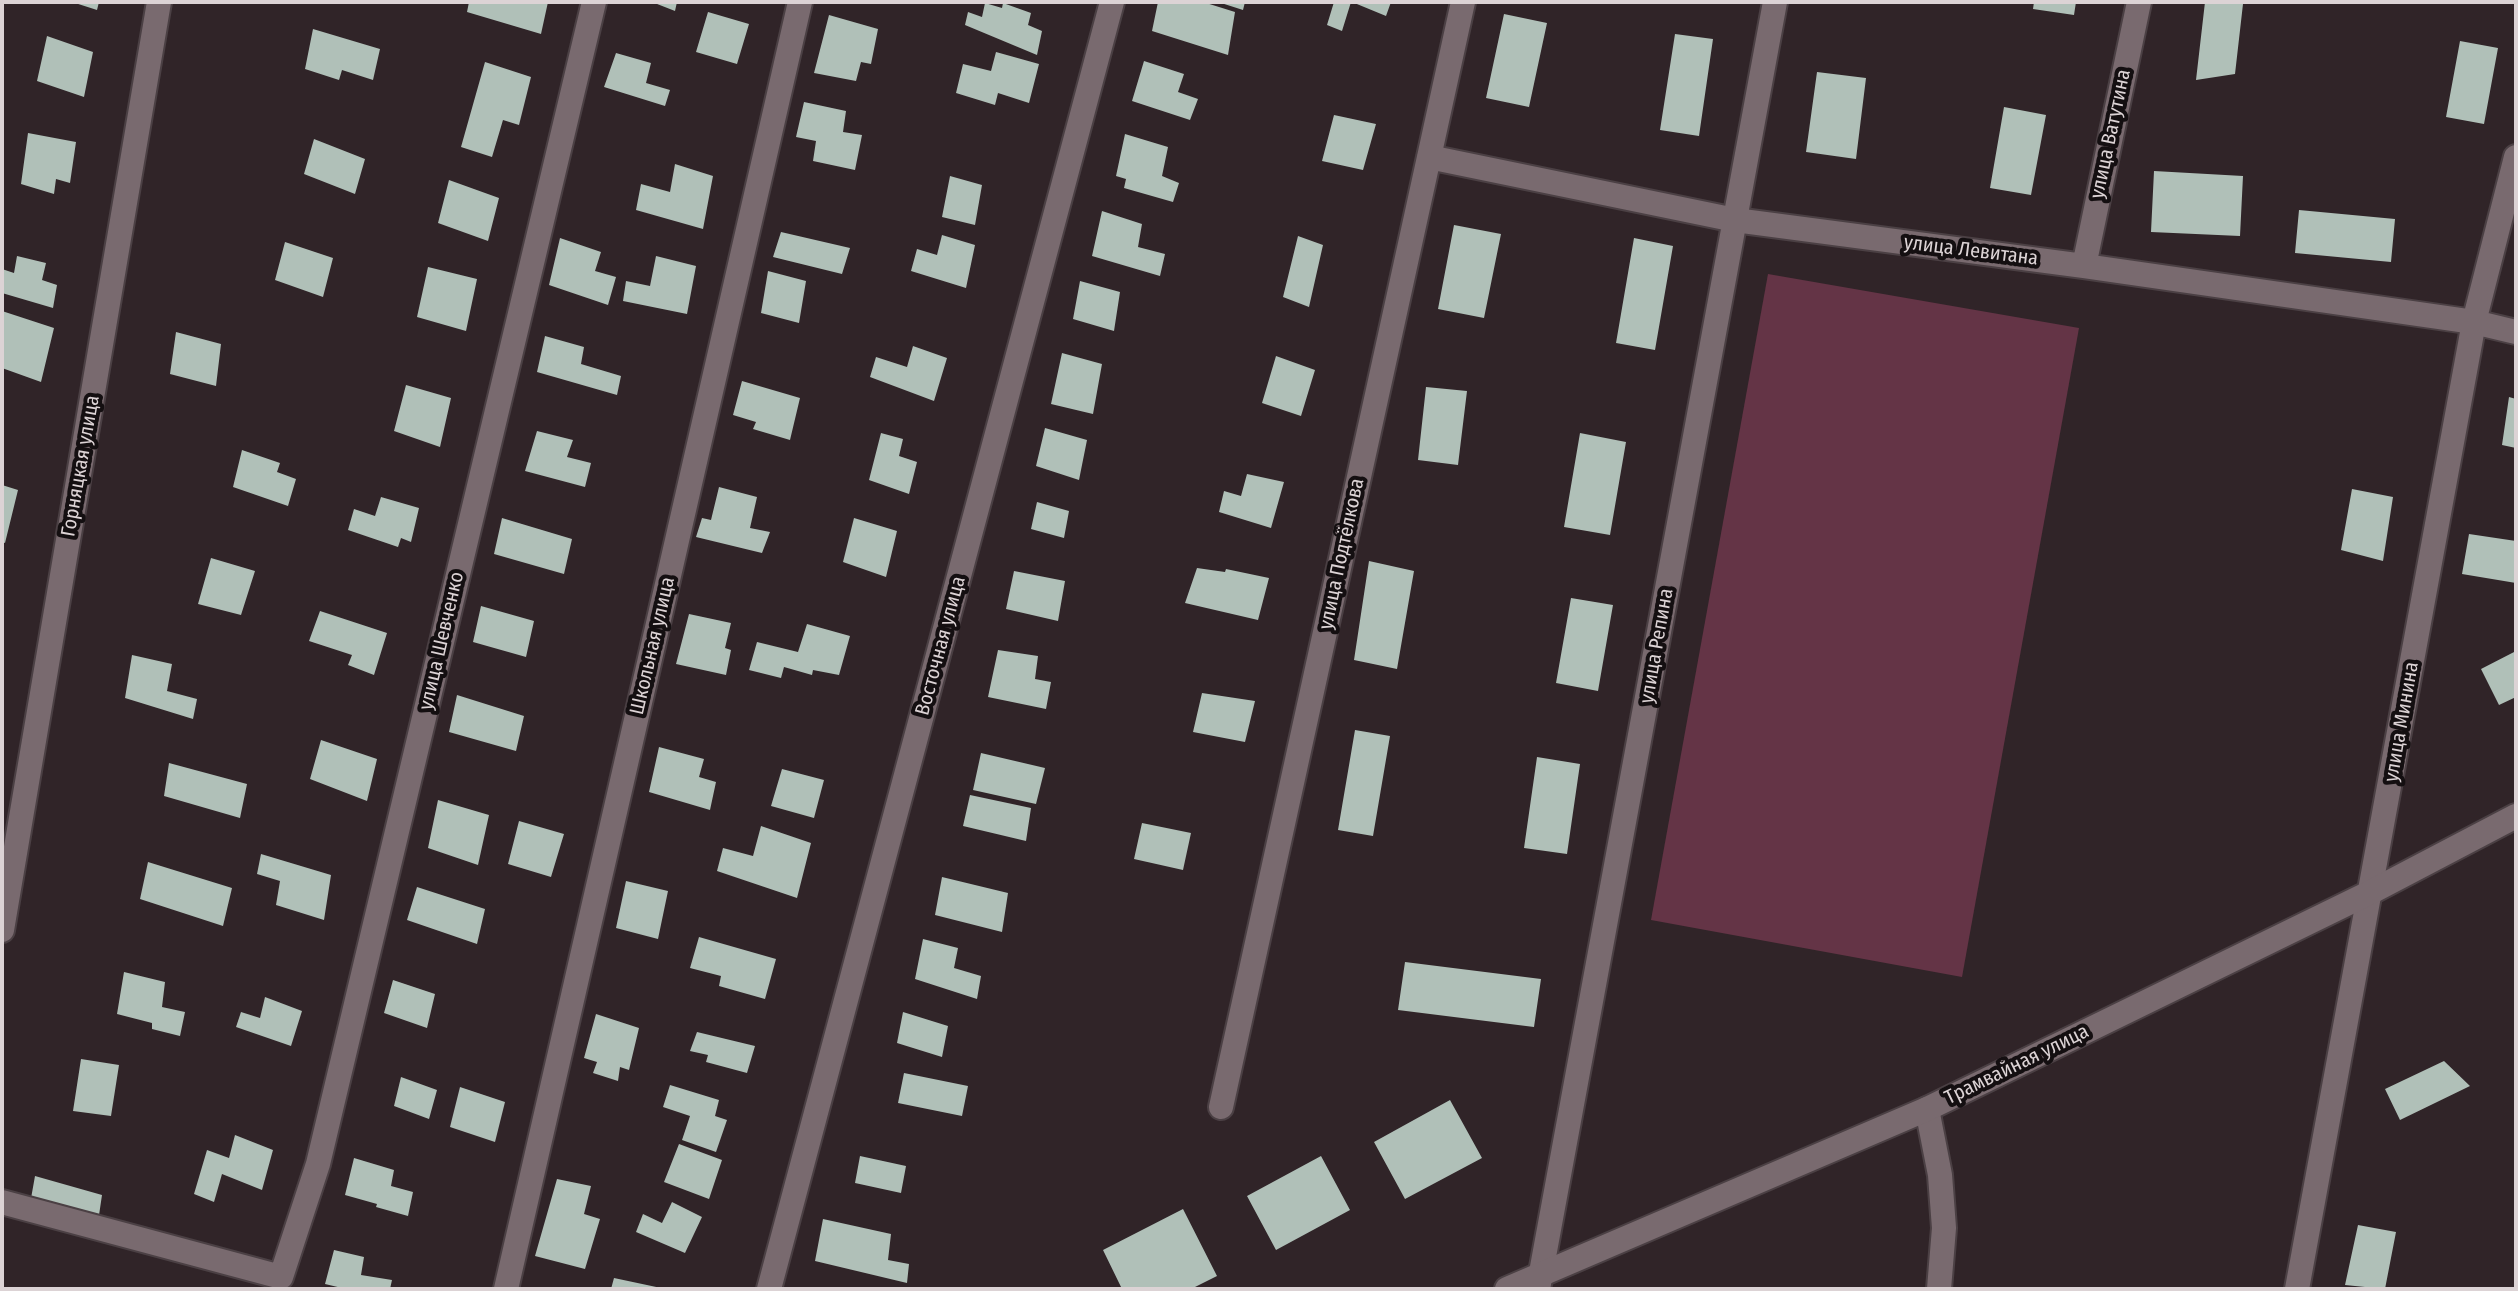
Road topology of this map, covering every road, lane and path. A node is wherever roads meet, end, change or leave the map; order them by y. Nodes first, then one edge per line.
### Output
1 (159, 2) edge
2 (594, 2) edge
3 (800, 2) edge
4 (1112, 2) edge
5 (1463, 2) edge
6 (1775, 2) edge
7 (2139, 2) edge
8 (1429, 157) junction
9 (2516, 157) edge
10 (1735, 220) junction
11 (2084, 266) junction
12 (2474, 322) junction
13 (2516, 332) edge
14 (2516, 816) edge
15 (2371, 892) junction
16 (2, 930) edge
17 (1221, 1107) dead end
18 (1927, 1109) junction
19 (2, 1202) edge
20 (1540, 1282) edge
21 (506, 1289) edge
22 (769, 1289) edge
23 (1507, 1289) edge
24 (1939, 1289) edge
25 (2297, 1289) edge

1 - 16 street, Горняцкая улица
2 - 19 street, улица Шевченко
3 - 21 street, Школьная улица
4 - 22 street, Восточная улица
5 - 8 street, улица Подтёлкова
6 - 10 street, улица Репина
7 - 11 street, улица Ватутина
8 - 10 street, улица Левитана
8 - 17 street, улица Подтёлкова
9 - 12 street, улица Минина
10 - 11 street, улица Левитана
10 - 20 street, улица Репина
11 - 12 street, улица Левитана
12 - 13 street, улица Левитана
12 - 15 street, улица Минина
14 - 15 street, Трамвайная улица
15 - 18 street, Трамвайная улица
15 - 25 street, улица Минина
18 - 20 street, Трамвайная улица
18 - 24 street
20 - 23 street, Трамвайная улица

